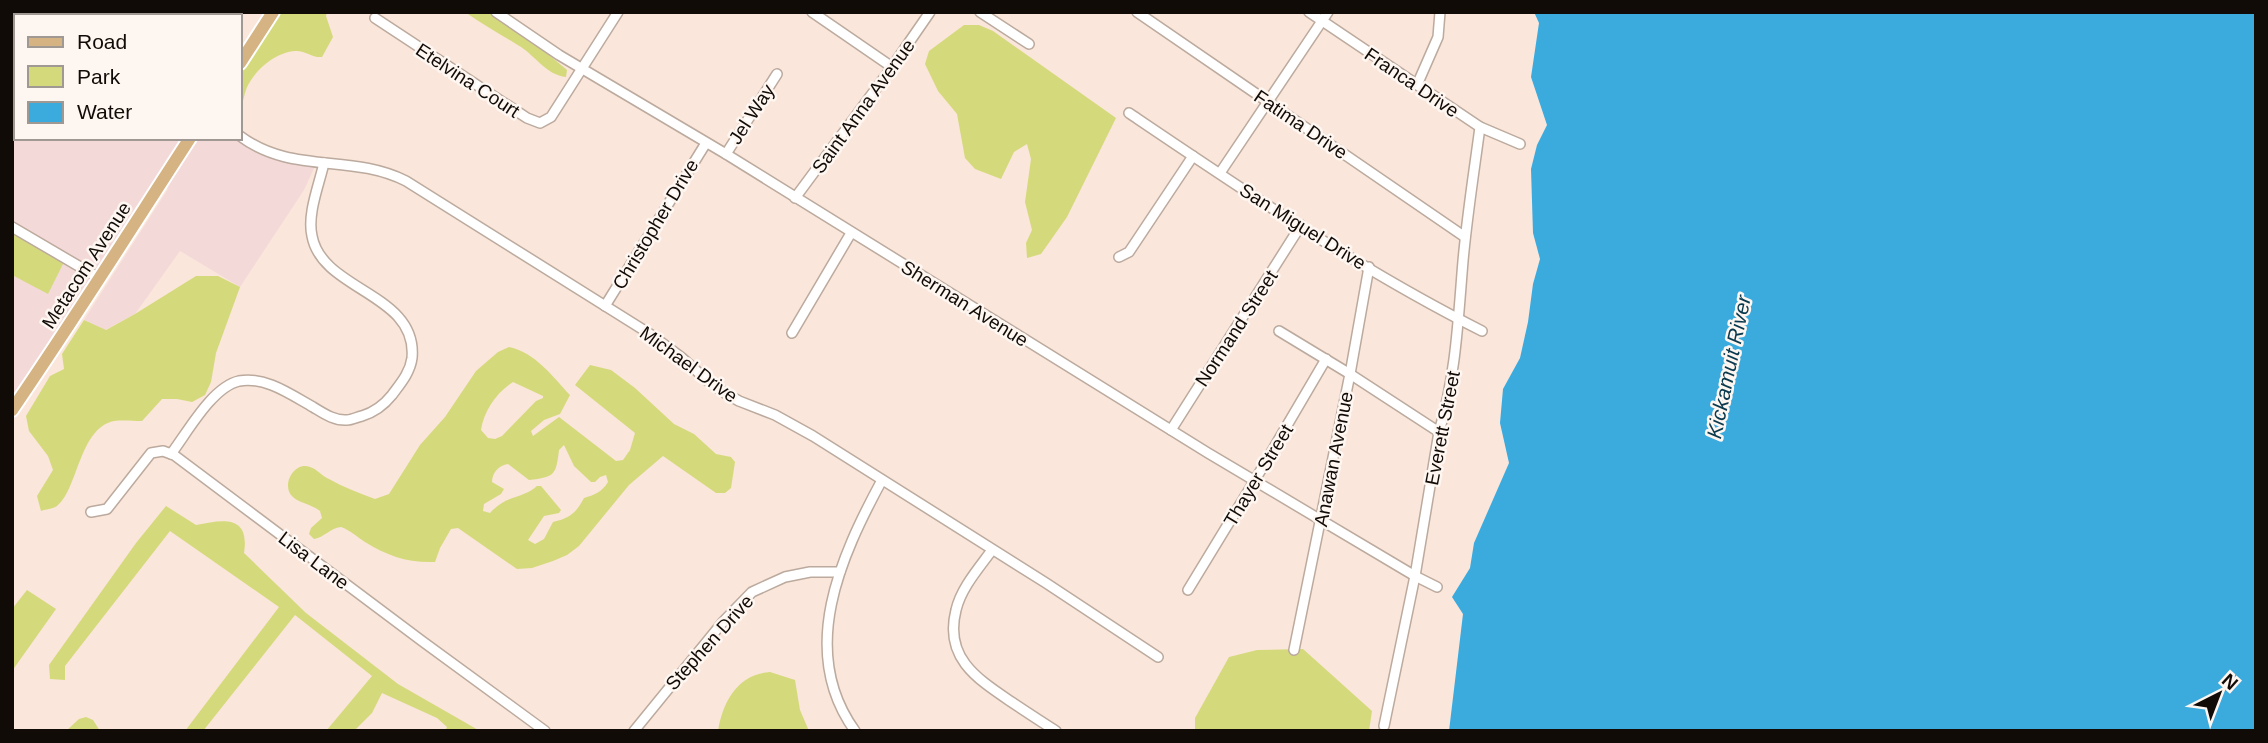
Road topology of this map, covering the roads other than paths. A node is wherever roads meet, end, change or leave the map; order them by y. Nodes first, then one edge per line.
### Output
1 (273, 12) edge
2 (496, 12) edge
3 (618, 12) edge
4 (930, 12) edge
5 (980, 12) edge
6 (1138, 12) edge
7 (1309, 12) edge
8 (1328, 12) edge
9 (1440, 12) edge
10 (818, 14) edge
11 (375, 18) dead end
12 (1322, 21) junction
13 (1029, 44) dead end
14 (242, 61) edge
15 (892, 67) junction
16 (583, 69) junction
17 (777, 74) dead end
18 (1417, 85) junction
19 (1269, 102) junction
20 (1129, 113) dead end
21 (1480, 127) junction
22 (242, 137) edge
23 (189, 140) edge
24 (706, 143) junction
25 (1520, 144) dead end
26 (726, 154) junction
27 (1193, 156) junction
28 (324, 163) junction
29 (1220, 173) junction
30 (795, 198) junction
31 (1301, 225) junction
32 (12, 227) edge
33 (851, 233) junction
34 (1465, 237) junction
35 (1119, 257) dead end
36 (1368, 267) junction
37 (99, 278) junction
38 (605, 306) junction
39 (1460, 319) junction
40 (1279, 331) dead end
41 (1482, 331) dead end
42 (792, 333) dead end
43 (1326, 359) junction
44 (1350, 374) junction
45 (12, 410) edge
46 (1171, 430) junction
47 (1439, 432) junction
48 (171, 454) junction
49 (882, 480) junction
50 (1255, 480) junction
51 (91, 512) dead end
52 (1320, 521) junction
53 (992, 550) junction
54 (840, 572) junction
55 (1415, 576) junction
56 (1437, 587) dead end
57 (1188, 590) dead end
58 (1294, 650) dead end
59 (1158, 657) dead end
60 (1384, 726) dead end
61 (545, 731) edge
62 (634, 731) edge
63 (855, 731) edge
64 (1056, 731) edge

1 - 14 main road
2 - 16 street, Sherman Avenue
3 - 16 street
4 - 15 street, Saint Anna Avenue
5 - 13 street
6 - 19 street, Fatima Drive
7 - 12 street, Franca Drive
8 - 12 street
9 - 18 street
10 - 15 street
11 - 16 street, Etelvina Court
12 - 18 street, Franca Drive
12 - 19 street
15 - 30 street, Saint Anna Avenue
16 - 24 street, Sherman Avenue
17 - 26 street, Jel Way
18 - 21 street, Franca Drive
19 - 29 street
19 - 34 street, Fatima Drive
20 - 27 street, San Miguel Drive
21 - 25 street, Franca Drive
21 - 34 street, Everett Street
22 - 28 street, Michael Drive
23 - 37 main road, Metacom Avenue
24 - 26 street, Sherman Avenue
24 - 38 street, Christopher Drive
26 - 30 street, Sherman Avenue
27 - 29 street, San Miguel Drive
27 - 35 street
28 - 38 street, Michael Drive
28 - 48 street
29 - 31 street, San Miguel Drive
30 - 33 street, Sherman Avenue
31 - 36 street, San Miguel Drive
31 - 46 street, Normand Street
32 - 37 street
33 - 42 street
33 - 46 street, Sherman Avenue
34 - 39 street, Everett Street
36 - 39 street, San Miguel Drive
36 - 44 street, Anawan Avenue
37 - 45 main road, Metacom Avenue
38 - 49 street, Michael Drive
39 - 41 street, San Miguel Drive
39 - 47 street, Everett Street
40 - 43 street
43 - 44 street
43 - 50 street, Thayer Street
44 - 47 street
44 - 52 street, Anawan Avenue
46 - 50 street, Sherman Avenue
47 - 55 street, Everett Street
48 - 51 street
48 - 61 street, Lisa Lane
49 - 53 street, Michael Drive
49 - 54 street
50 - 52 street, Sherman Avenue
50 - 57 street, Thayer Street
52 - 55 street, Sherman Avenue
52 - 58 street, Anawan Avenue
53 - 59 street, Michael Drive
53 - 64 street
54 - 62 street, Stephen Drive
54 - 63 street
55 - 56 street, Sherman Avenue
55 - 60 street, Everett Street

